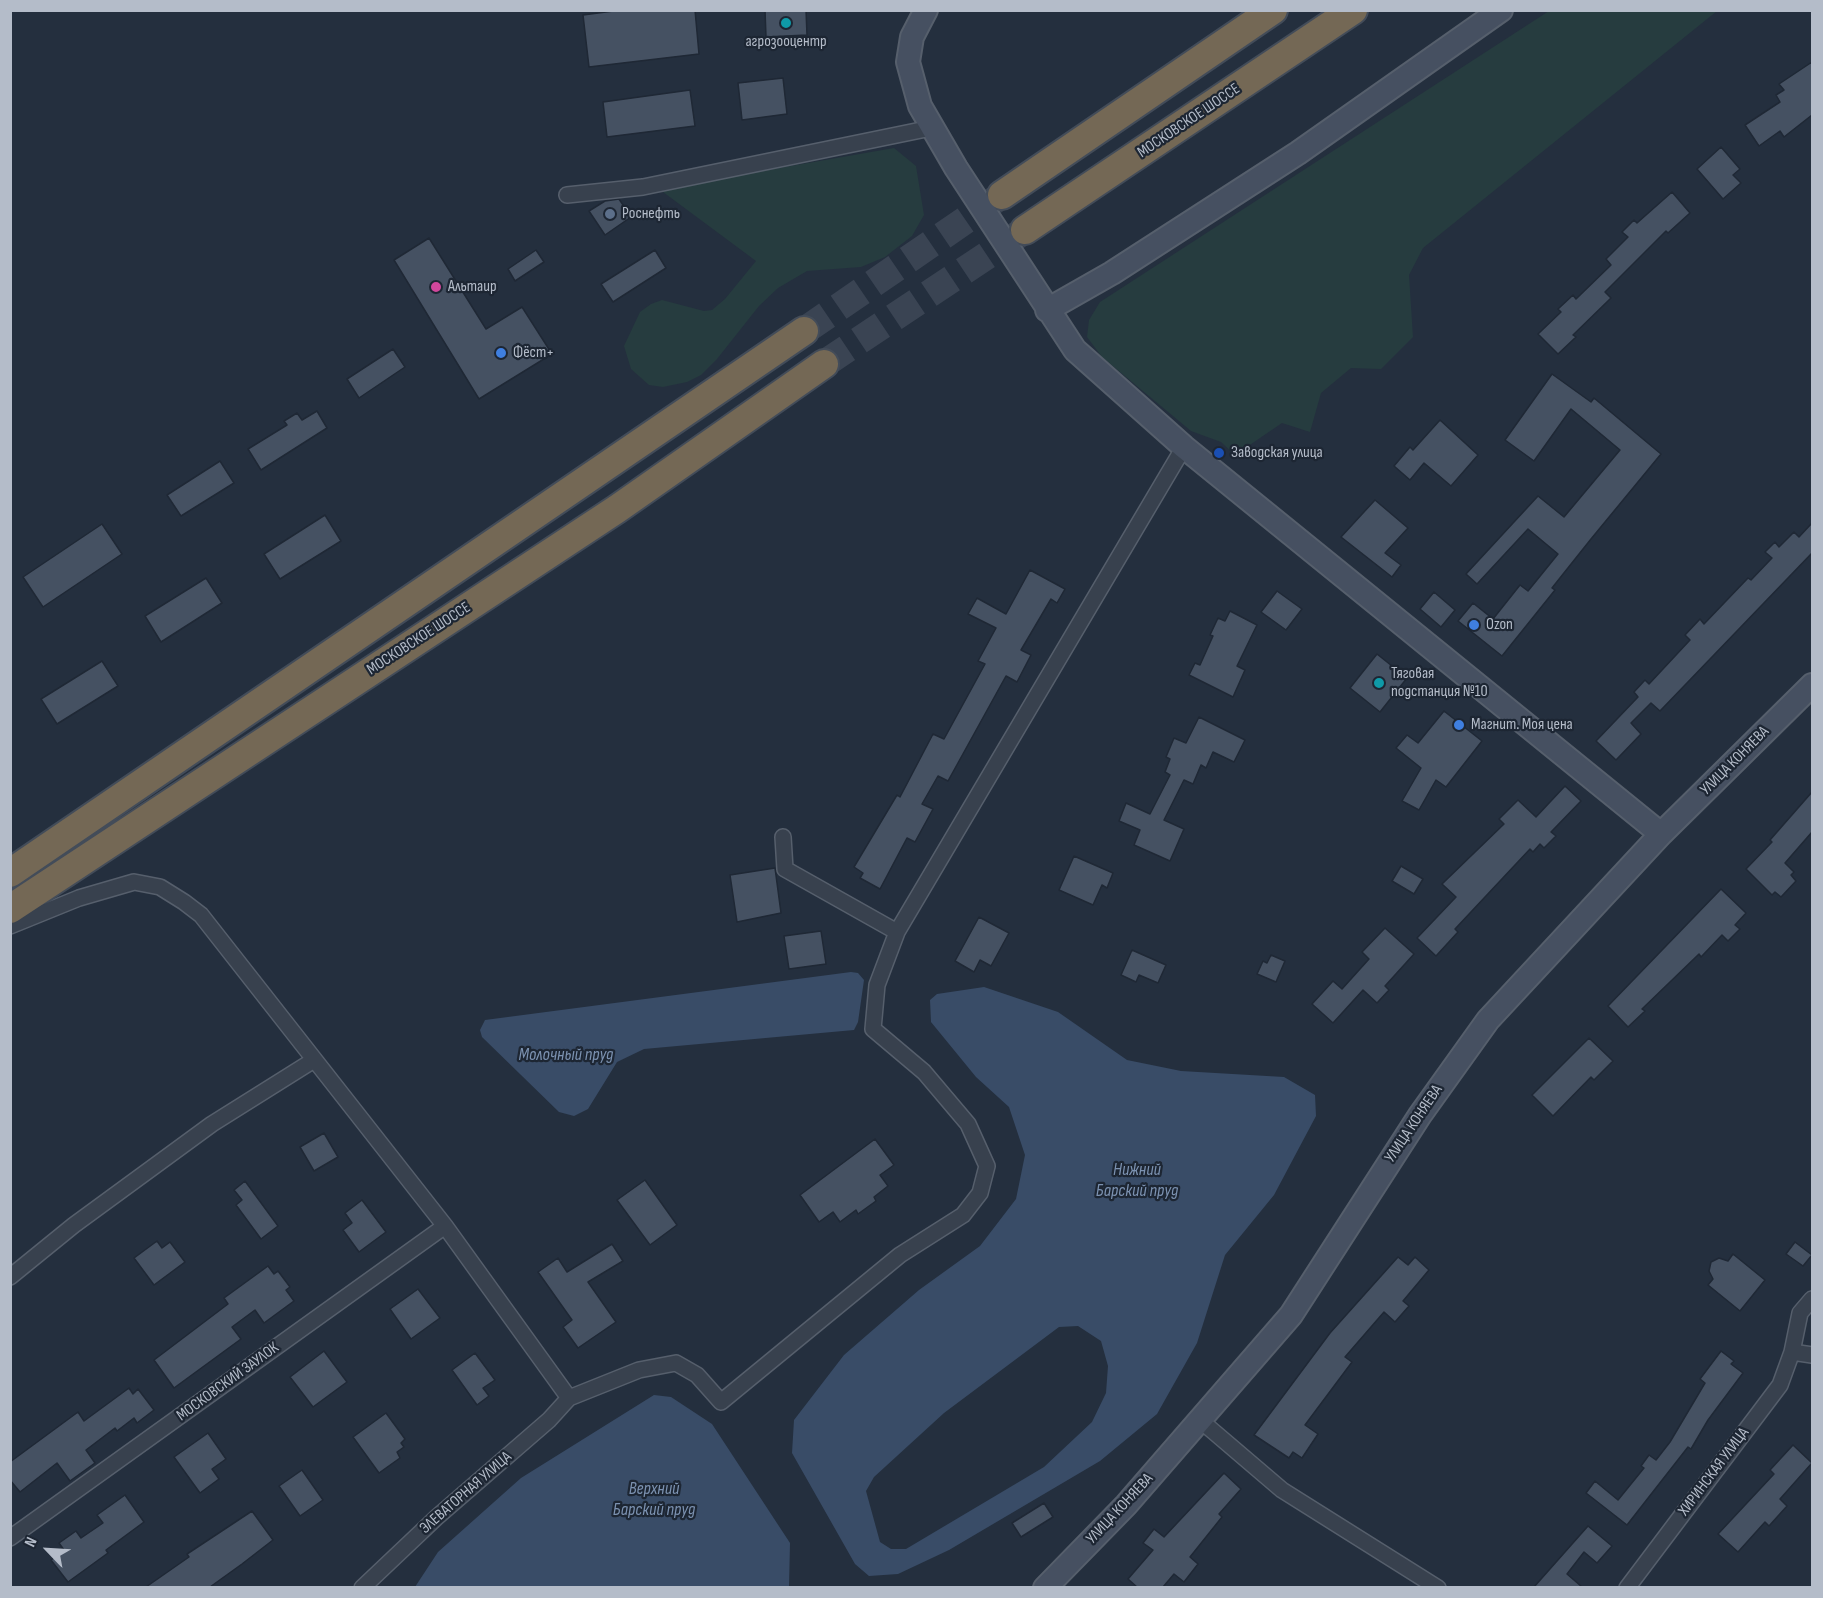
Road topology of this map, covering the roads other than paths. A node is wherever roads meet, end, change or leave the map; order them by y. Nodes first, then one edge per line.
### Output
1 (926, 10) edge
2 (1273, 10) edge
3 (1353, 10) edge
4 (1501, 10) edge
5 (931, 128) junction
6 (567, 195) dead end
7 (1002, 195) tunnel mouth
8 (1024, 230) tunnel mouth
9 (1047, 310) junction
10 (804, 331) tunnel mouth
11 (825, 364) tunnel mouth
12 (1184, 447) junction
13 (1812, 685) edge
14 (1661, 834) junction
15 (783, 837) dead end
16 (10, 873) edge
17 (10, 909) edge
18 (10, 926) edge
19 (897, 932) junction
20 (314, 1060) junction
21 (445, 1226) junction
22 (10, 1277) edge
23 (1812, 1299) edge
24 (1792, 1352) junction
25 (1812, 1355) edge
26 (569, 1398) junction
27 (1200, 1419) junction
28 (10, 1538) edge
29 (362, 1587) edge
30 (1045, 1587) edge
31 (1438, 1587) edge
32 (1627, 1587) edge

1 - 5 street
2 - 7 highway
3 - 8 highway, МОСКОВСКОЕ ШОССЕ
4 - 9 street
5 - 6 street
5 - 9 street
9 - 12 street
10 - 16 highway
11 - 17 highway, МОСКОВСКОЕ ШОССЕ
12 - 14 street
12 - 19 street
13 - 14 street, УЛИЦА КОНЯЕВА
14 - 27 street, УЛИЦА КОНЯЕВА
15 - 19 street
18 - 20 street
19 - 26 street
20 - 21 street
20 - 22 street
21 - 26 street
21 - 28 street, МОСКОВСКИЙ ЗАУЛОК
23 - 24 street, ХИРИНСКАЯ УЛИЦА
24 - 25 street
24 - 32 street, ХИРИНСКАЯ УЛИЦА
26 - 29 street, ЭЛЕВАТОРНАЯ УЛИЦА
27 - 30 street, УЛИЦА КОНЯЕВА
27 - 31 street

